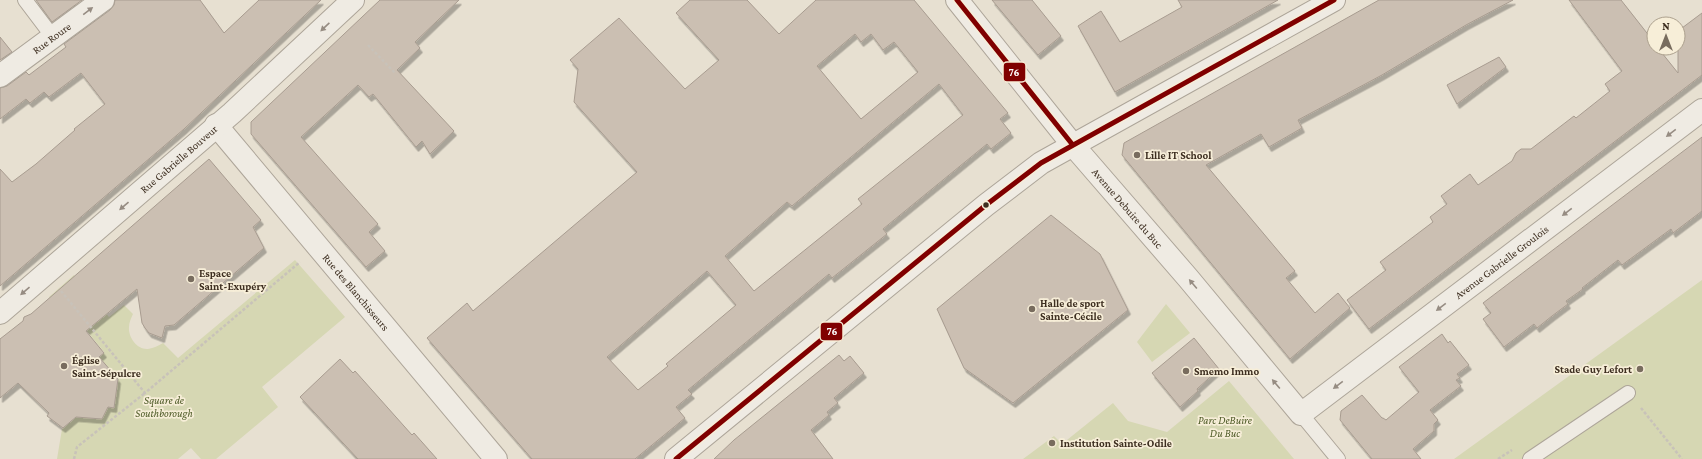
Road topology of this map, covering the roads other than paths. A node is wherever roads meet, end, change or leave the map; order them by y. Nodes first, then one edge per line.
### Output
1 (25, 0) edge
2 (103, 0) edge
3 (353, 0) edge
4 (957, 0) edge
5 (1334, 0) edge
6 (53, 37) junction
7 (0, 76) edge
8 (1702, 110) edge
9 (216, 125) junction
10 (1072, 144) junction
11 (0, 313) edge
12 (1628, 393) dead end
13 (1301, 414) junction
14 (496, 459) edge
15 (676, 459) edge
16 (1338, 459) edge
17 (1530, 459) edge

1 - 6 lane
6 -> 2 street, Rue Roure
3 -> 9 street, Rue Gabrielle Bouveur
4 - 10 street, Avenue Debuire du Buc
5 - 10 street
6 - 7 street, Rue Roure
8 -> 13 street, Avenue Gabrielle Groulois
9 -> 11 street, Rue Gabrielle Bouveur
9 - 14 street, Rue des Blanchisseurs
13 -> 10 street, Avenue Debuire du Buc
10 - 15 street
12 - 17 lane
13 - 16 lane

